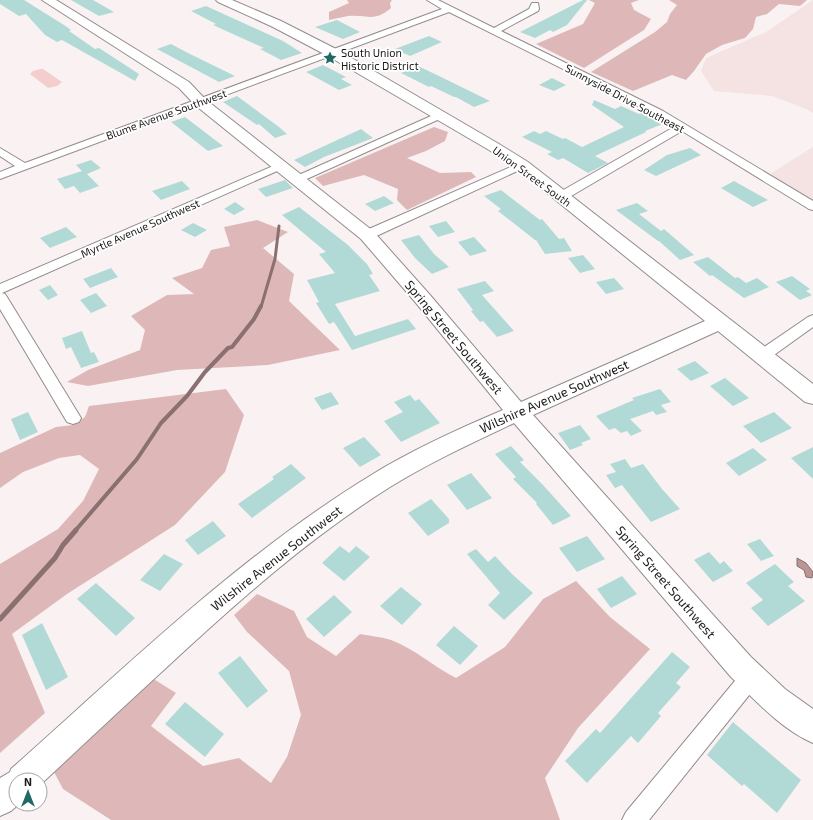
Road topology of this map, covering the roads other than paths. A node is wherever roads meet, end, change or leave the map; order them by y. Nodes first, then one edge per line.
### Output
1 (48, 0) edge
2 (222, 0) edge
3 (431, 0) edge
4 (535, 5) dead end
5 (450, 10) junction
6 (494, 31) junction
7 (333, 52) junction
8 (200, 102) junction
9 (440, 115) junction
10 (681, 127) junction
11 (0, 151) edge
12 (522, 165) junction
13 (280, 166) junction
14 (24, 167) junction
15 (0, 176) edge
16 (296, 180) junction
17 (562, 196) junction
18 (813, 206) edge
19 (367, 235) junction
20 (0, 289) edge
21 (0, 297) edge
22 (813, 320) edge
23 (720, 322) junction
24 (762, 356) junction
25 (813, 396) edge
26 (517, 412) junction
27 (73, 418) dead end
28 (752, 677) junction
29 (813, 728) edge
30 (31, 772) edge
31 (8, 792) edge
32 (0, 800) edge
33 (634, 820) edge

1 - 8 street, Spring Street Southwest
2 - 7 street, Union Street South
3 - 5 street, Sunnyside Drive Southeast
4 - 6 street
5 - 6 street, Sunnyside Drive Southeast
5 - 7 street, Blume Avenue Southwest
6 - 10 street, Sunnyside Drive Southeast
7 - 8 street, Blume Avenue Southwest
7 - 9 street, Union Street South
8 - 13 street, Spring Street Southwest
8 - 14 street, Blume Avenue Southwest
9 - 12 street, Union Street South
9 - 16 street
10 - 17 street
10 - 18 street, Sunnyside Drive Southeast
11 - 14 street
12 - 17 street, Union Street South
12 - 19 street
13 - 16 street, Spring Street Southwest
13 - 20 street, Myrtle Avenue Southwest
14 - 15 street, Blume Avenue Southwest
16 - 19 street, Spring Street Southwest
17 - 23 street, Union Street South
19 - 26 street, Spring Street Southwest
21 - 27 street
22 - 24 street
23 - 24 street, Union Street South
23 - 26 street, Wilshire Avenue Southwest
24 - 25 street, Union Street South
26 - 28 street, Spring Street Southwest
26 - 30 street, Wilshire Avenue Southwest
28 - 29 street, Spring Street Southwest
28 - 33 street
31 - 32 street

